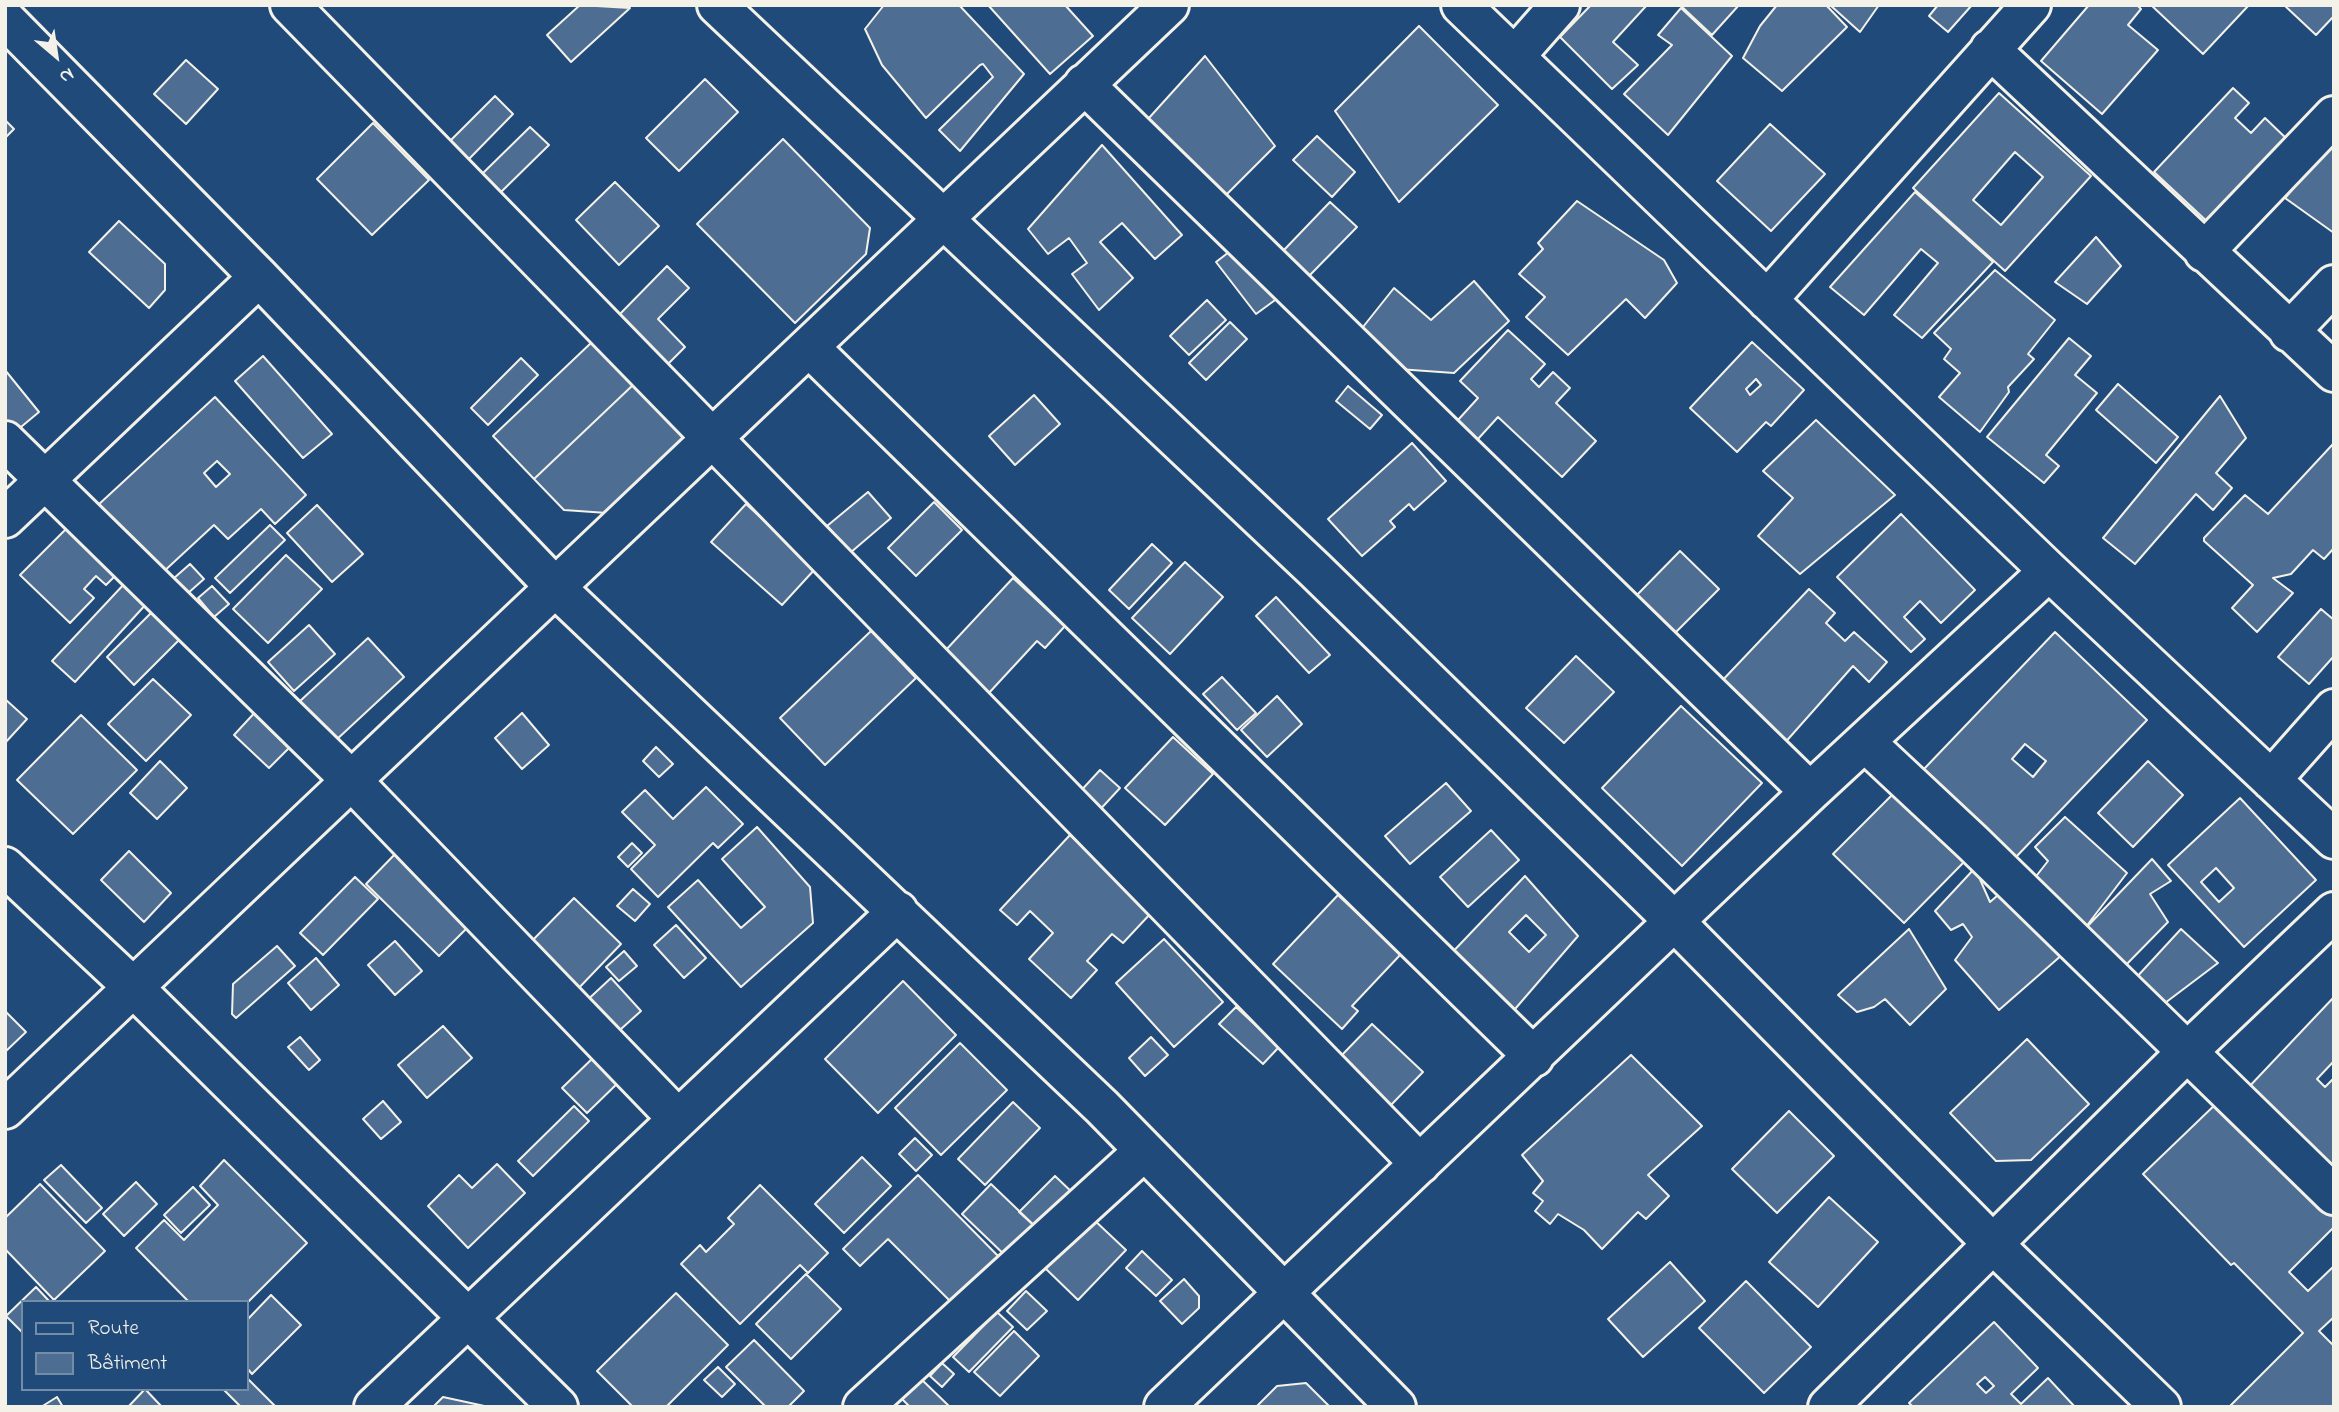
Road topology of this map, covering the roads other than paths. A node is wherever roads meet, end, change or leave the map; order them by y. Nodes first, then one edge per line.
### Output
1 (290, 5) edge
2 (717, 5) edge
3 (1169, 5) edge
4 (1461, 5) edge
5 (1560, 5) edge
6 (2031, 5) edge
7 (5, 19) edge
8 (1990, 49) junction
9 (1516, 55) junction
10 (1084, 84) junction
11 (2334, 116) edge
12 (944, 220) junction
13 (2204, 252) junction
14 (259, 277) junction
15 (2334, 285) edge
16 (1767, 300) junction
17 (2290, 332) junction
18 (810, 348) junction
19 (2334, 372) edge
20 (713, 440) junction
21 (5, 441) edge
22 (46, 479) junction
23 (5, 517) edge
24 (2049, 570) junction
25 (556, 588) junction
26 (2334, 709) edge
27 (1866, 743) junction
28 (2271, 780) junction
29 (352, 781) junction
30 (1810, 792) junction
31 (2334, 839) edge
32 (5, 867) edge
33 (898, 911) junction
34 (2334, 912) edge
35 (1676, 922) junction
36 (134, 988) junction
37 (2187, 1052) junction
38 (1534, 1057) junction
39 (5, 1110) edge
40 (678, 1119) junction
41 (1144, 1151) junction
42 (1420, 1164) junction
43 (2334, 1195) edge
44 (1993, 1244) junction
45 (1283, 1294) junction
46 (469, 1317) junction
47 (374, 1407) edge
48 (558, 1407) edge
49 (863, 1407) edge
50 (1164, 1407) edge
51 (1396, 1407) edge
52 (1828, 1407) edge
53 (2161, 1407) edge

1 - 20 street
2 - 12 street
3 - 10 street
4 - 9 street
5 - 9 street
6 - 8 street
7 - 14 street
8 - 13 street
8 - 16 street
9 - 16 street
10 - 12 street
10 - 30 street
11 - 13 street
12 - 18 street
12 - 35 street
13 - 17 street
14 - 22 street
14 - 25 street
15 - 17 street
16 - 24 street
17 - 19 street
18 - 20 street
18 - 38 street
20 - 25 street
20 - 42 street
21 - 22 street
22 - 23 street
22 - 29 street
24 - 27 street
24 - 28 street
25 - 29 street
25 - 33 street
26 - 28 street
27 - 30 street
27 - 37 street
28 - 31 street
29 - 36 street
29 - 40 street
30 - 35 street
32 - 36 street
33 - 40 street
33 - 41 street
34 - 37 street
35 - 38 street
35 - 44 street
36 - 39 street
36 - 46 street
37 - 43 street
37 - 44 street
38 - 42 street
40 - 46 street
41 - 45 street
41 - 49 street
42 - 45 street
44 - 52 street
44 - 53 street
45 - 50 street
45 - 51 street
46 - 47 street
46 - 48 street

